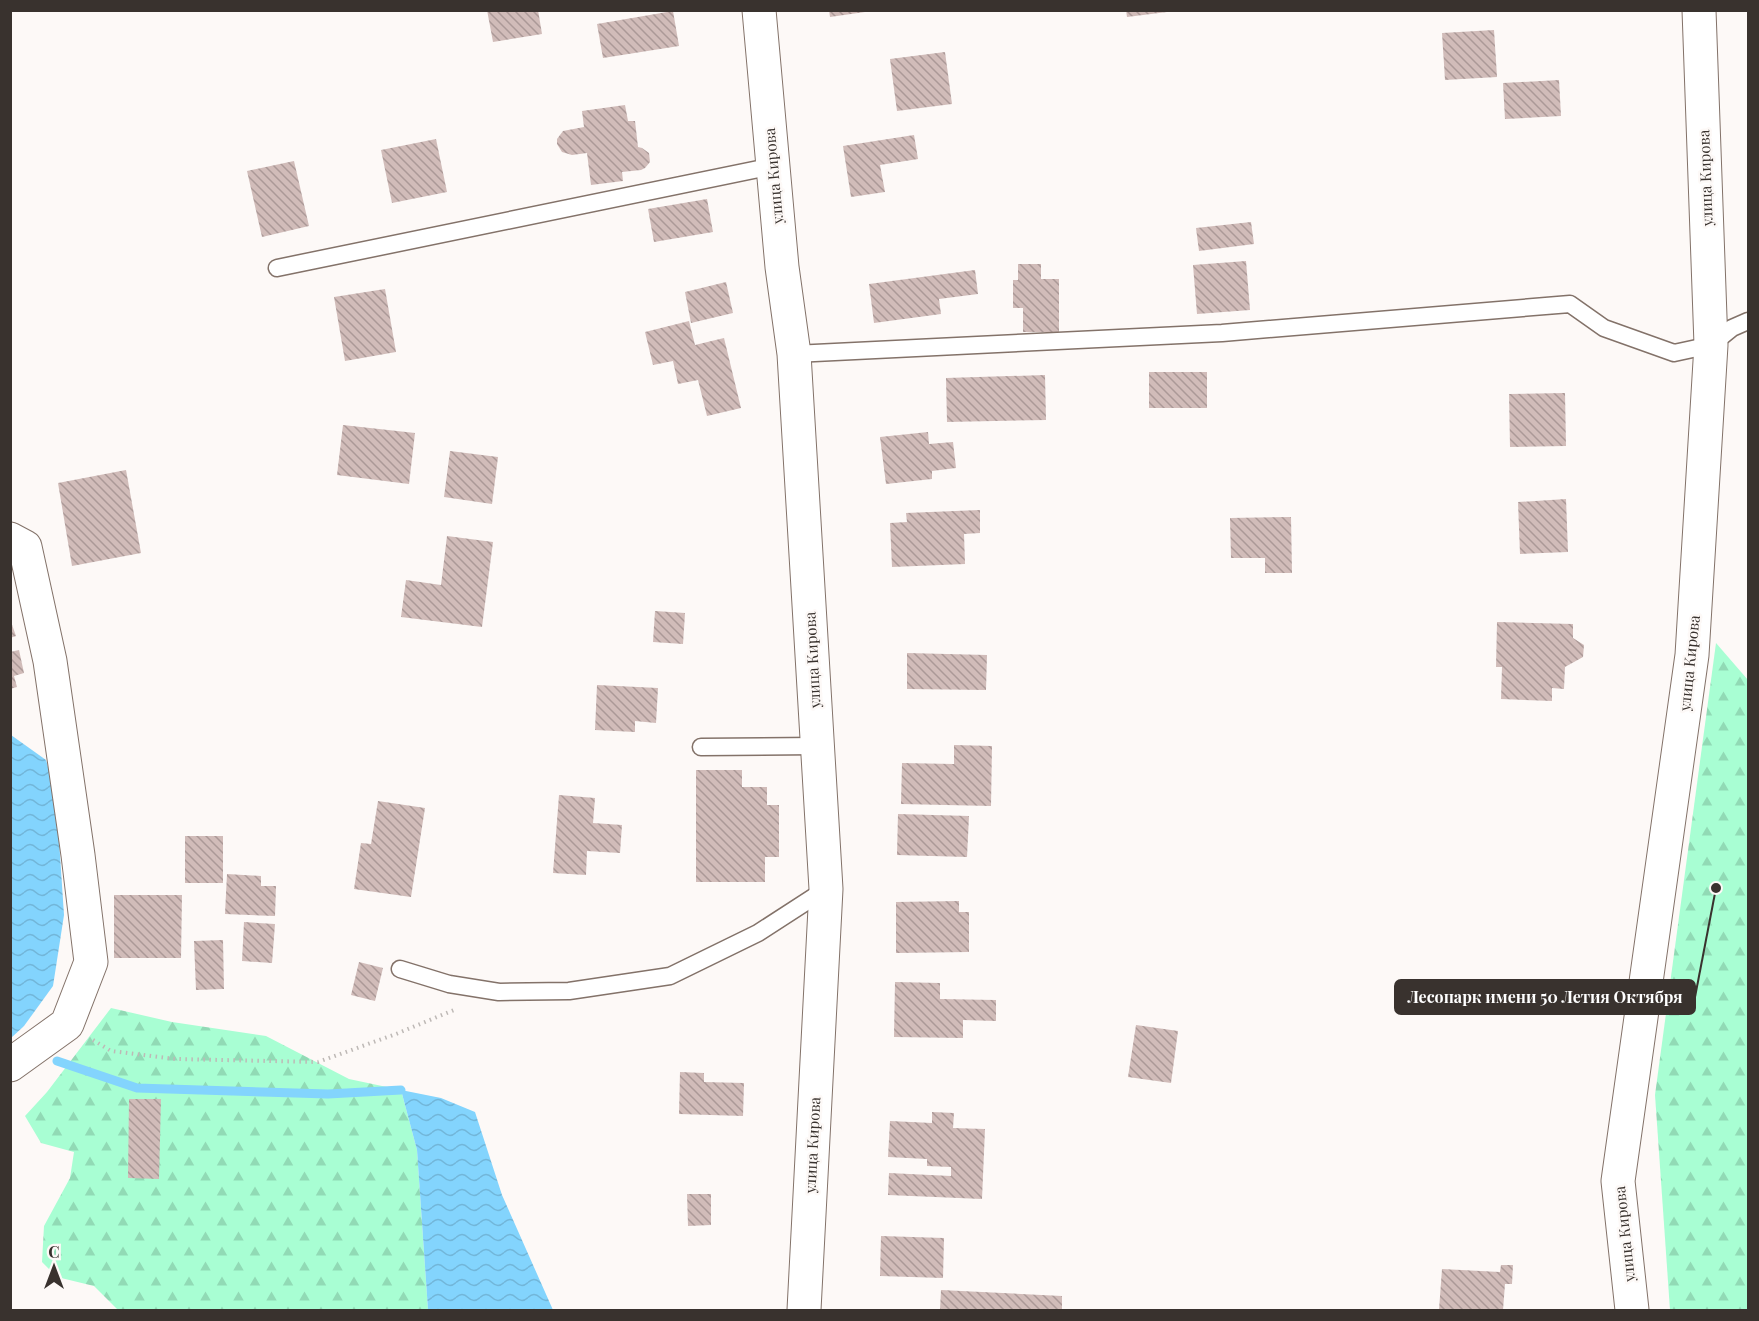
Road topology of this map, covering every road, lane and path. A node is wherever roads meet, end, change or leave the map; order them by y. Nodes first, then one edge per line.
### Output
1 (759, 10) edge
2 (1699, 10) edge
3 (772, 166) junction
4 (277, 268) dead end
5 (1749, 321) edge
6 (1712, 345) junction
7 (794, 354) junction
8 (10, 540) edge
9 (818, 746) junction
10 (701, 747) dead end
11 (826, 889) junction
12 (400, 969) dead end
13 (500, 992) junction
14 (67, 1024) junction
15 (10, 1065) edge
16 (804, 1311) edge
17 (1632, 1311) edge

1 - 3 street, улица Кирова
2 - 6 street, улица Кирова
3 - 4 lane
3 - 7 street, улица Кирова
5 - 6 lane
6 - 7 lane
6 - 17 street, улица Кирова
7 - 9 street, улица Кирова
8 - 14 street
9 - 10 lane
9 - 11 street, улица Кирова
11 - 13 lane
11 - 16 street, улица Кирова
12 - 13 lane
13 - 14 path
14 - 15 street

